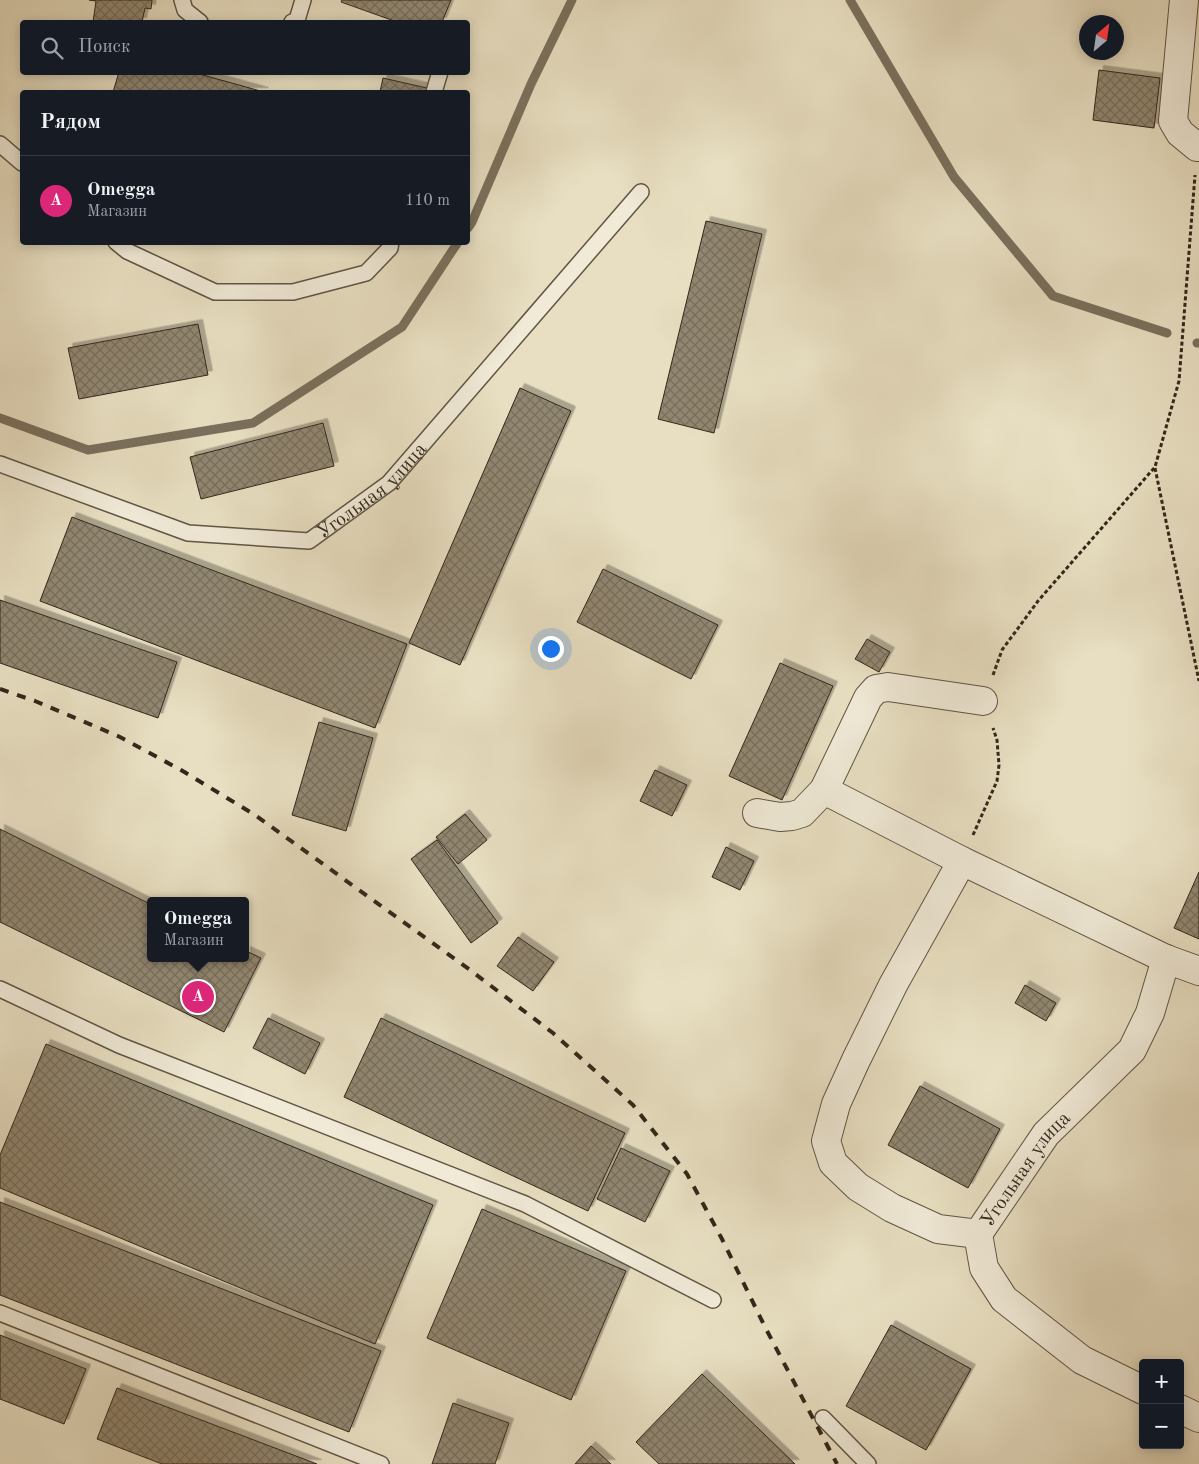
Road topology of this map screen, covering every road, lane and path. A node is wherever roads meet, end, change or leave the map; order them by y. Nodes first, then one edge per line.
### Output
1 (182, 0) edge
2 (303, 0) edge
3 (1184, 0) edge
4 (198, 20) edge
5 (296, 20) edge
6 (439, 75) edge
7 (435, 90) edge
8 (0, 144) edge
9 (1198, 147) edge
10 (20, 161) edge
11 (641, 192) dead end
12 (119, 245) edge
13 (390, 245) edge
14 (0, 464) edge
15 (1155, 468) junction
16 (1199, 681) edge
17 (983, 701) junction
18 (824, 790) junction
19 (757, 813) dead end
20 (962, 860) junction
21 (1166, 959) junction
22 (1199, 971) edge
23 (0, 989) edge
24 (978, 1234) junction
25 (713, 1300) dead end
26 (0, 1313) edge
27 (1139, 1388) edge
28 (1184, 1411) edge
29 (823, 1418) dead end
30 (1199, 1418) edge
31 (381, 1464) edge
32 (868, 1464) edge

1 - 4 lane
2 - 5 lane
3 - 9 street
6 - 7 lane
8 - 10 lane
9 - 15 path
11 - 14 lane, Угольная улица
12 - 13 lane
15 - 16 path
15 - 17 path
17 - 18 street
17 - 20 path
18 - 19 street
18 - 20 street
20 - 21 street
20 - 24 street
21 - 22 street
21 - 24 street, Угольная улица
23 - 25 lane
24 - 27 street, Угольная улица
26 - 31 lane
28 - 30 street
29 - 32 lane

